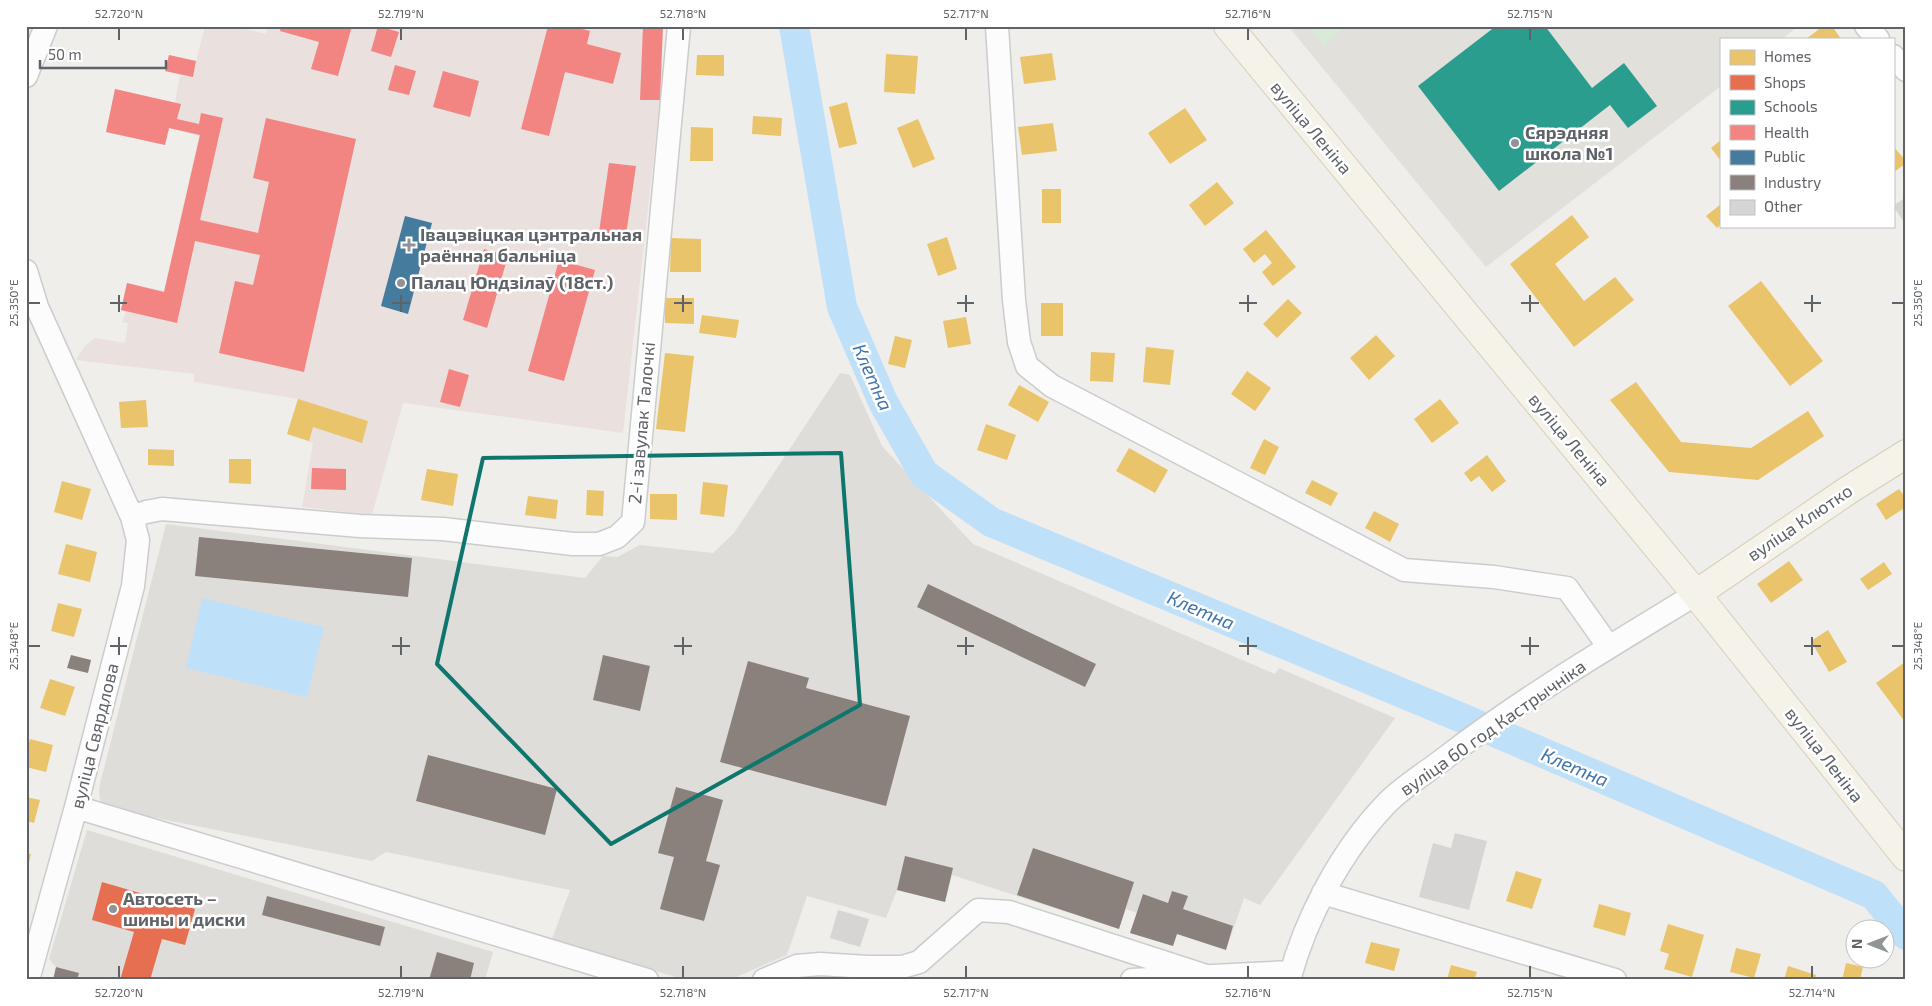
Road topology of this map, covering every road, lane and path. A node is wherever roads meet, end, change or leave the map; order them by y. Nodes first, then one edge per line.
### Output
1 (45, 26) edge
2 (678, 26) edge
3 (997, 26) edge
4 (1228, 26) edge
5 (1866, 26) edge
6 (1877, 38) edge
7 (26, 40) edge
8 (1894, 57) edge
9 (1906, 70) edge
10 (26, 76) edge
11 (27, 275) edge
12 (1906, 454) edge
13 (132, 517) junction
14 (1696, 594) junction
15 (1609, 647) junction
16 (76, 808) junction
17 (1906, 857) edge
18 (1323, 893) junction
19 (795, 973) edge
20 (602, 974) edge
21 (1206, 976) junction
22 (1290, 976) edge
23 (28, 980) edge
24 (647, 980) edge
25 (764, 980) edge
26 (1132, 980) edge
27 (1615, 980) edge

1 - 7 street
1 - 10 street
2 - 13 street, 2-і завулак Талочкі
3 - 15 street
4 - 14 main road, вуліца Леніна
5 - 6 street
8 - 9 street
11 - 13 street, вуліца Свярдлова
12 - 14 main road, вуліца Клютко
13 - 16 street, вуліца Свярдлова
14 - 15 street, вуліца 60 год Кастрычніка
14 - 17 main road, вуліца Леніна
15 - 18 street, вуліца 60 год Кастрычніка
16 - 20 street
16 - 23 street, вуліца Свярдлова
18 - 22 street, вуліца 60 год Кастрычніка
18 - 27 street
19 - 21 street
19 - 25 street
20 - 24 street
21 - 22 street
21 - 26 street

